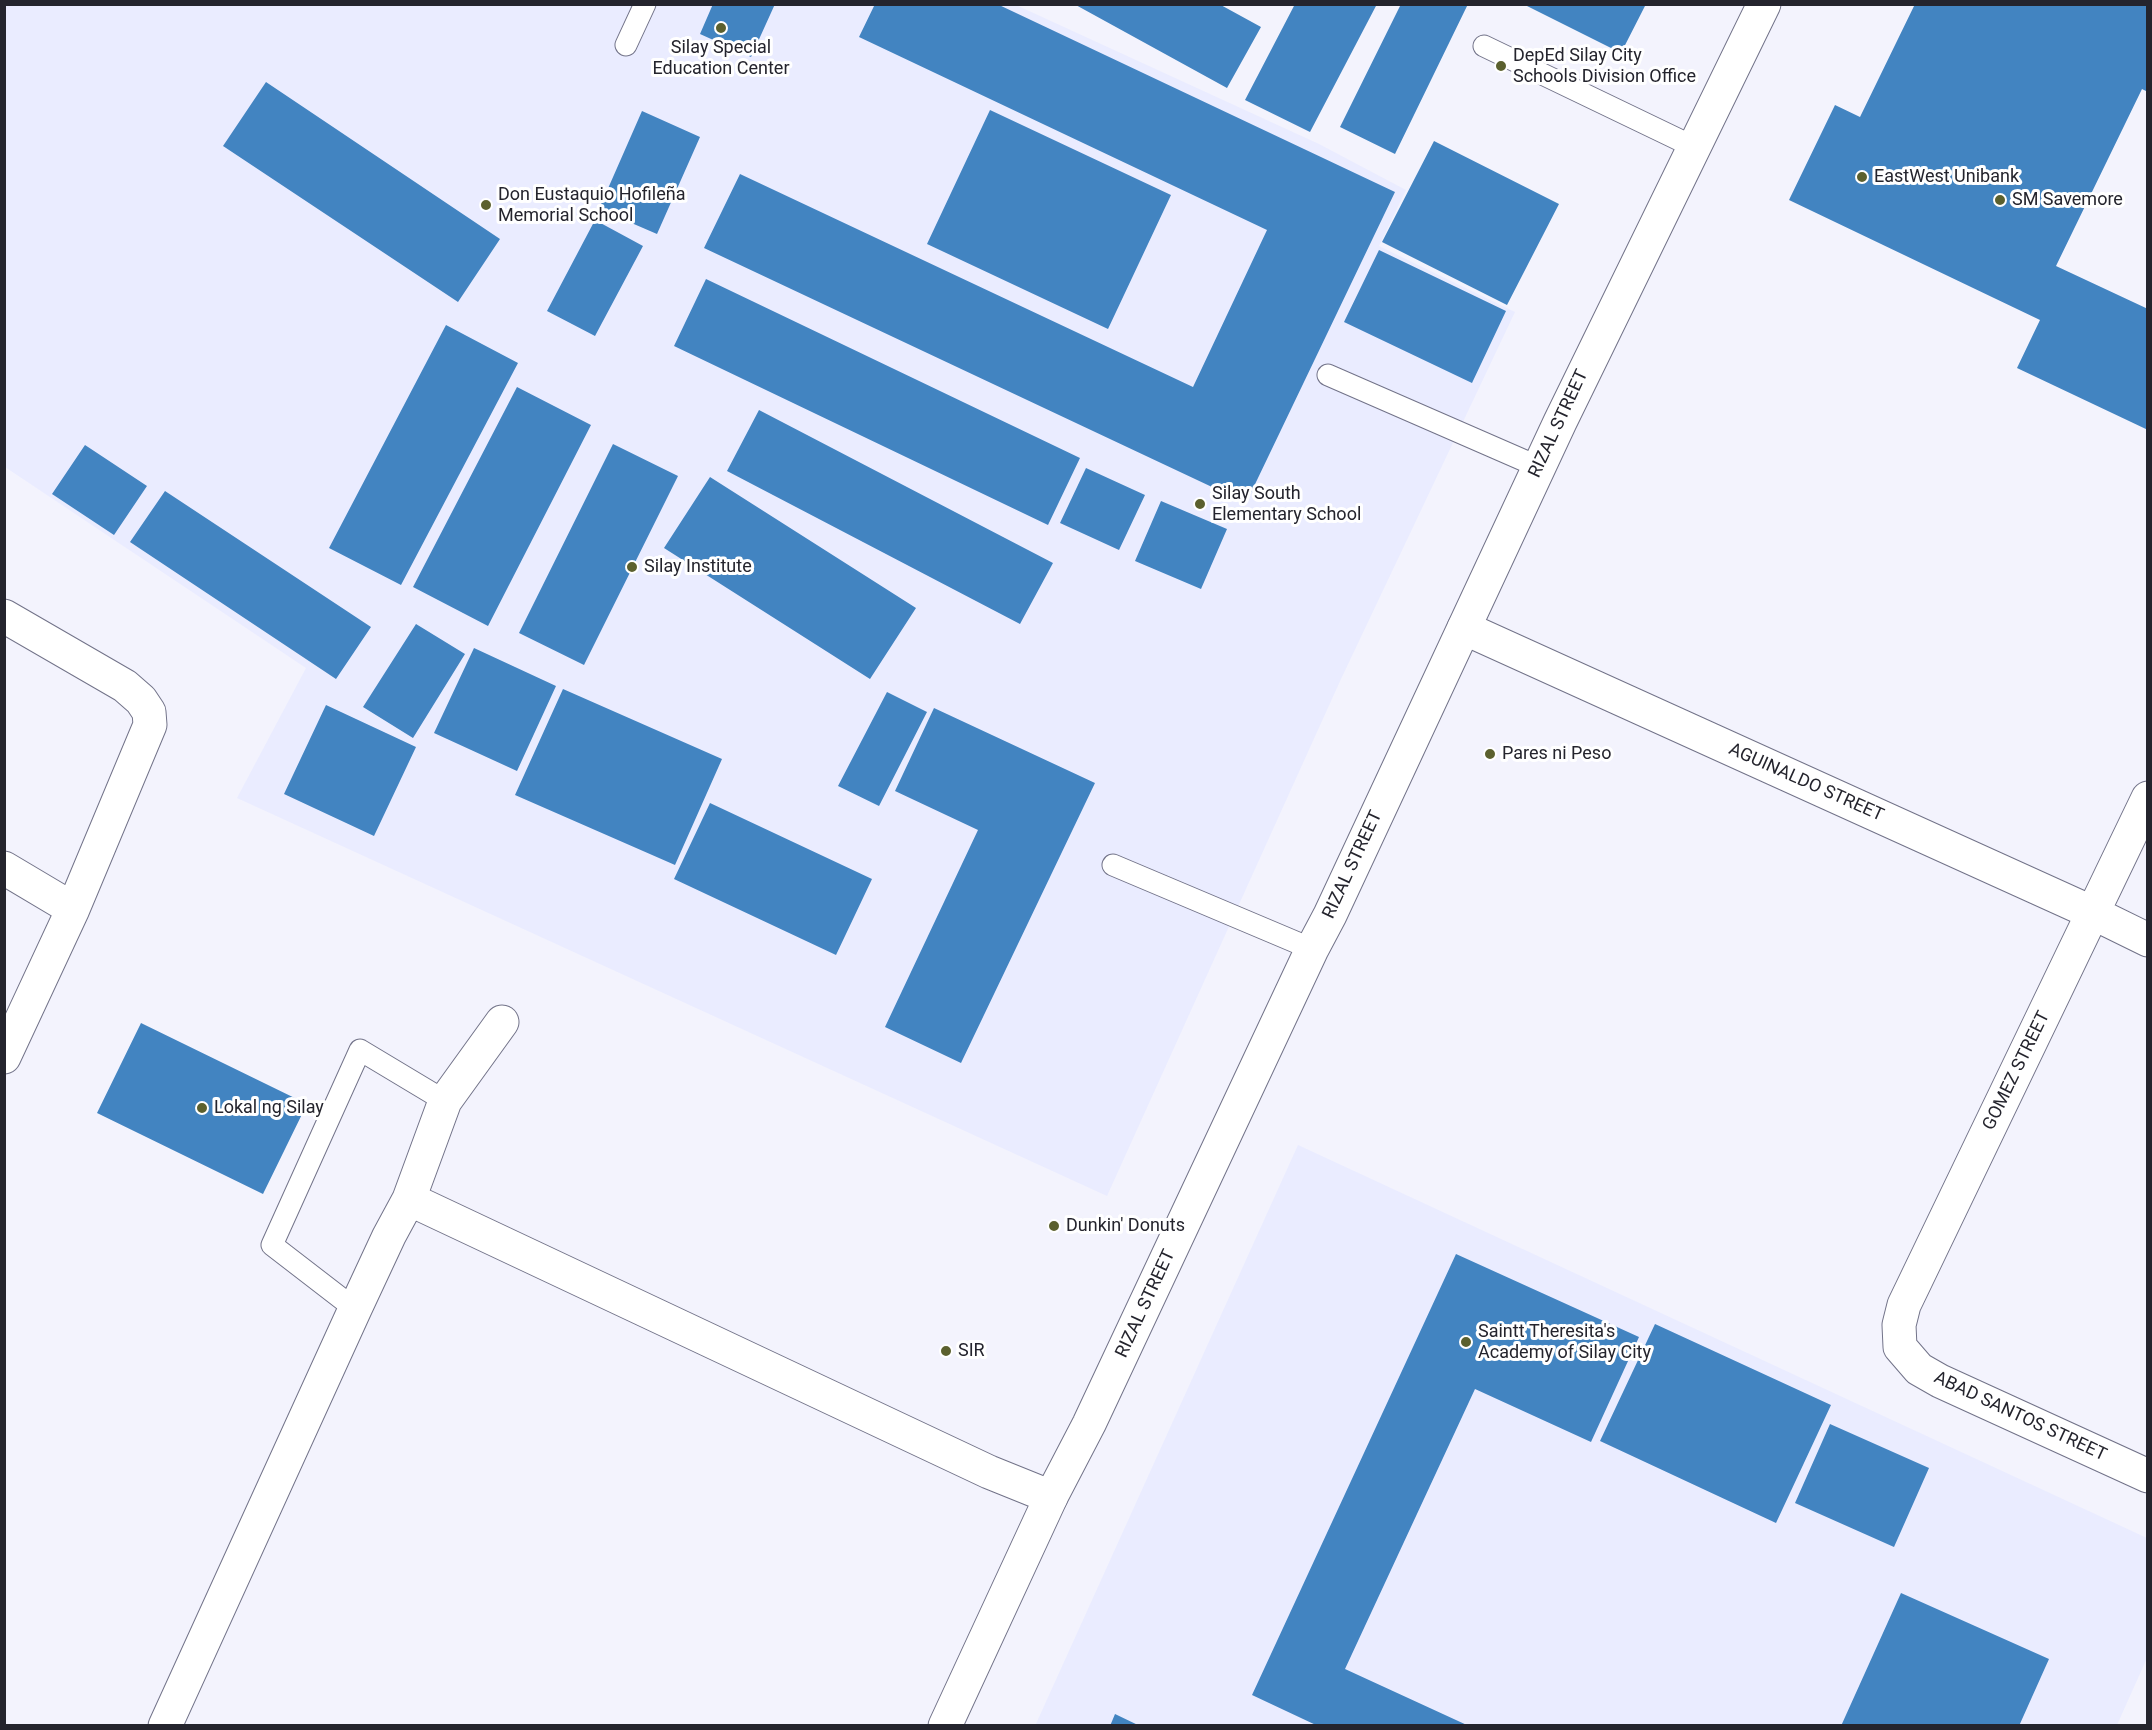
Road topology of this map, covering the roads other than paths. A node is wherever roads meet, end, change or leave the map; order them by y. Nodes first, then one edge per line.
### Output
1 (645, 4) edge
2 (1764, 4) edge
3 (626, 45) dead end
4 (1484, 46) dead end
5 (1694, 147) junction
6 (1328, 375) dead end
7 (1539, 467) junction
8 (4, 616) edge
9 (1464, 628) junction
10 (2148, 798) edge
11 (1113, 865) dead end
12 (4, 868) edge
13 (73, 909) junction
14 (2093, 913) junction
15 (2148, 940) edge
16 (1312, 949) junction
17 (502, 1023) dead end
18 (4, 1057) edge
19 (445, 1101) junction
20 (410, 1199) junction
21 (355, 1309) junction
22 (1900, 1347) joint
23 (2148, 1476) edge
24 (1051, 1497) junction
25 (165, 1725) edge
26 (945, 1725) edge

1 - 3 lane
2 - 5 street, RIZAL STREET
4 - 5 lane
5 - 7 street, RIZAL STREET
6 - 7 lane
7 - 9 street, RIZAL STREET
8 - 13 street
9 - 14 street, AGUINALDO STREET
9 - 16 street, RIZAL STREET
10 - 14 street, GOMEZ STREET
11 - 16 lane
12 - 13 street
13 - 18 street
14 - 15 street, AGUINALDO STREET
14 - 22 street, GOMEZ STREET
16 - 24 street, RIZAL STREET
17 - 19 street
19 - 20 street
19 - 21 lane
20 - 21 street
20 - 24 street
21 - 25 street
22 - 23 street, ABAD SANTOS STREET
24 - 26 street, RIZAL STREET

